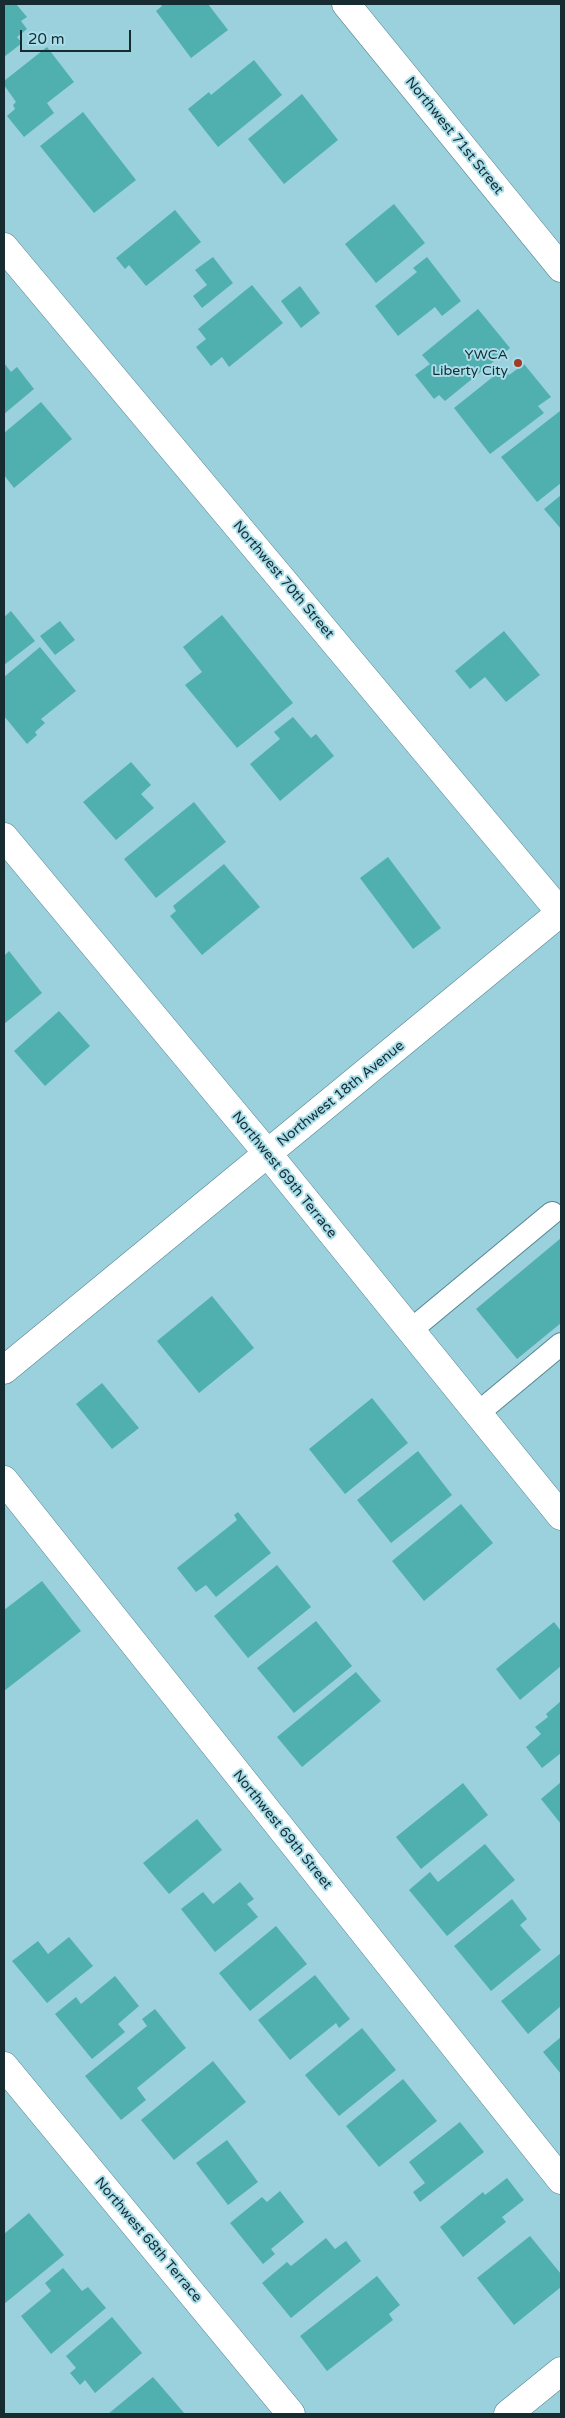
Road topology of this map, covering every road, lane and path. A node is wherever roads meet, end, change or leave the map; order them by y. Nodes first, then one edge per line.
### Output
1 (346, 4) edge
2 (4, 246) edge
3 (561, 268) edge
4 (4, 838) edge
5 (561, 913) edge
6 (268, 1154) junction
7 (552, 1213) dead end
8 (411, 1330) junction
9 (561, 1344) edge
10 (4, 1370) edge
11 (478, 1413) junction
12 (4, 1480) edge
13 (561, 1516) edge
14 (4, 2066) edge
15 (561, 2180) edge
16 (561, 2371) edge
17 (291, 2414) edge
18 (508, 2414) edge

1 - 3 street, Northwest 71st Street
2 - 5 street, Northwest 70th Street
4 - 6 street, Northwest 69th Terrace
5 - 6 street, Northwest 18th Avenue
6 - 8 street, Northwest 69th Terrace
6 - 10 street, Northwest 18th Avenue
7 - 8 lane
8 - 11 street, Northwest 69th Terrace
9 - 11 lane
11 - 13 street, Northwest 69th Terrace
12 - 15 street, Northwest 69th Street
14 - 17 street, Northwest 68th Terrace
16 - 18 street

